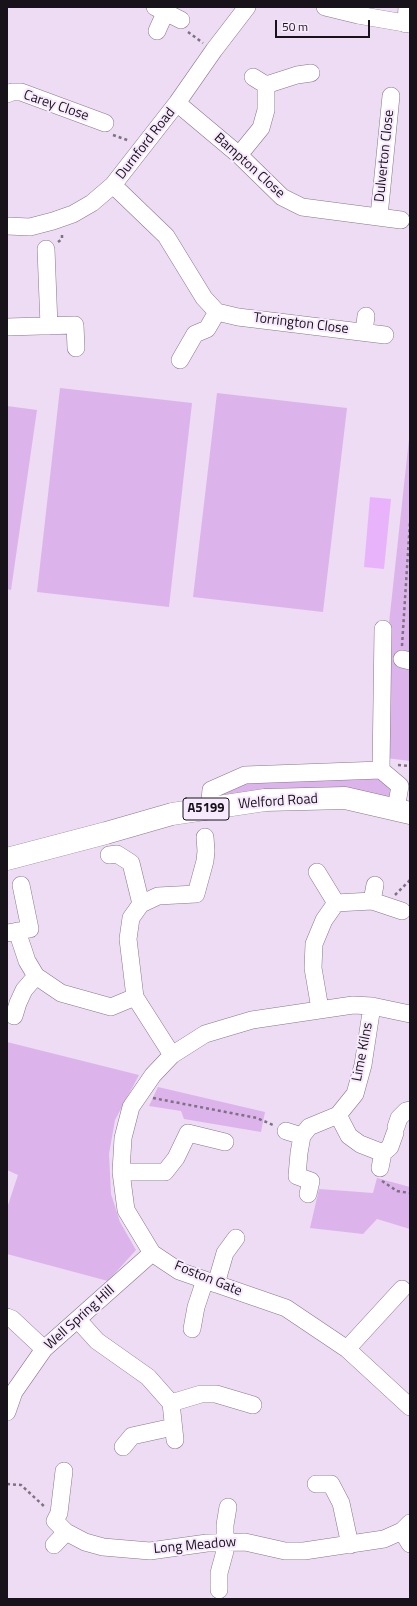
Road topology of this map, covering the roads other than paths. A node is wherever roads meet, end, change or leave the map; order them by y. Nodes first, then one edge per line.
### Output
1 (247, 7) edge
2 (326, 7) edge
3 (407, 7) edge
4 (160, 10) edge
5 (181, 20) road end
6 (408, 24) edge
7 (157, 31) dead end
8 (311, 73) dead end
9 (7, 94) edge
10 (391, 96) dead end
11 (177, 104) junction
12 (105, 123) road end
13 (239, 155) junction
14 (113, 185) junction
15 (379, 216) junction
16 (401, 220) dead end
17 (7, 226) edge
18 (46, 249) dead end
19 (217, 312) junction
20 (49, 326) junction
21 (7, 327) edge
22 (385, 335) dead end
23 (76, 348) dead end
24 (180, 360) dead end
25 (383, 629) dead end
26 (381, 770) junction
27 (405, 784) edge
28 (209, 808) junction
29 (403, 811) edge
30 (205, 837) dead end
31 (109, 855) dead end
32 (7, 859) edge
33 (317, 872) dead end
34 (21, 885) dead end
35 (336, 902) junction
36 (141, 904) junction
37 (396, 909) road end
38 (18, 931) edge
39 (36, 976) junction
40 (135, 997) junction
41 (372, 1006) junction
42 (320, 1009) junction
43 (409, 1012) edge
44 (14, 1016) dead end
45 (172, 1055) junction
46 (410, 1110) edge
47 (338, 1115) junction
48 (225, 1142) dead end
49 (121, 1172) junction
50 (308, 1194) dead end
51 (236, 1238) dead end
52 (152, 1253) junction
53 (210, 1282) junction
54 (402, 1290) dead end
55 (7, 1317) edge
56 (78, 1320) junction
57 (192, 1329) dead end
58 (44, 1349) junction
59 (347, 1349) junction
60 (245, 1396) dead end
61 (171, 1403) junction
62 (410, 1408) edge
63 (7, 1412) edge
64 (123, 1447) dead end
65 (64, 1471) dead end
66 (328, 1480) dead end
67 (228, 1507) dead end
68 (60, 1527) junction
69 (407, 1532) edge
70 (225, 1542) junction
71 (350, 1544) junction
72 (54, 1545) dead end
73 (220, 1590) dead end

1 - 11 street, Durnford Road
2 - 6 street
3 - 6 street
4 - 5 street
4 - 7 street
8 - 13 street
9 - 12 street, Carey Close
10 - 15 street, Dulverton Close
11 - 13 street, Bampton Close
11 - 14 street, Durnford Road
13 - 15 street, Bampton Close
14 - 17 street, Durnford Road
14 - 19 street
15 - 16 street, Bampton Close
18 - 20 street
19 - 22 street, Torrington Close
19 - 24 street
20 - 21 street
20 - 23 street
25 - 26 street
26 - 27 street
26 - 28 street
27 - 29 street
28 - 29 main road, Welford Road / A5199
28 - 32 main road, Welford Road / A5199
30 - 36 street
31 - 36 street
33 - 35 street
34 - 38 street
35 - 37 street
35 - 42 street
36 - 40 street
38 - 39 street
39 - 40 street
39 - 44 street
40 - 45 street
41 - 42 street, Foston Gate
41 - 43 street, Foston Gate
41 - 47 street, Lime Kilns
42 - 45 street, Foston Gate
45 - 49 street, Foston Gate
46 - 47 street
47 - 50 street, Lime Kilns
48 - 49 street
49 - 52 street, Foston Gate
51 - 53 street
52 - 53 street, Foston Gate
52 - 56 street, Well Spring Hill
53 - 57 street
53 - 59 street, Foston Gate
54 - 59 street
55 - 58 street
56 - 58 street, Well Spring Hill
56 - 61 street
58 - 63 street, Well Spring Hill
59 - 62 street, Foston Gate
60 - 61 street
61 - 64 street
65 - 68 street
66 - 71 street
67 - 70 street
68 - 70 street, Long Meadow
68 - 72 street
69 - 71 street, Long Meadow
70 - 71 street, Long Meadow
70 - 73 street

